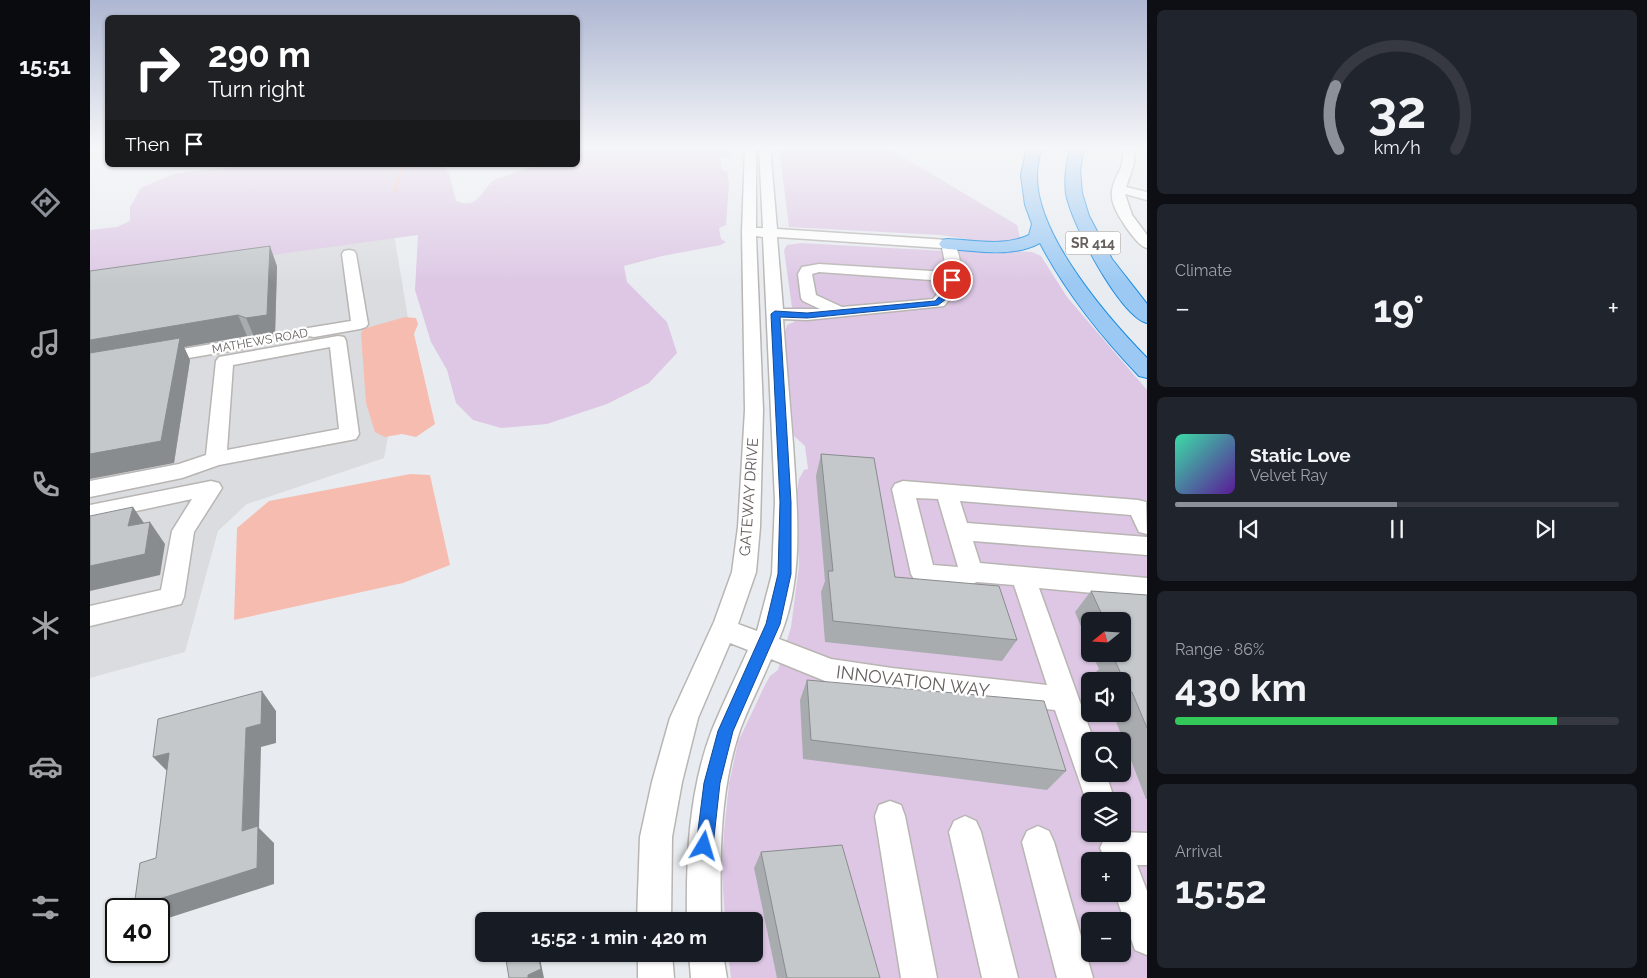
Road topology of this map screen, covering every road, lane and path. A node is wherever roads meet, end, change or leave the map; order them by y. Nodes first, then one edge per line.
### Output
1 (755, 193) edge
2 (762, 193) edge
3 (1032, 193) edge
4 (1075, 193) edge
5 (1083, 193) edge
6 (1118, 193) edge
7 (1134, 193) edge
8 (1147, 196) edge
9 (1040, 225) junction
10 (760, 235) junction
11 (1147, 244) edge
12 (949, 246) junction
13 (349, 254) dead end
14 (954, 276) junction
15 (1147, 294) edge
16 (838, 311) junction
17 (775, 314) junction
18 (1147, 318) edge
19 (225, 354) junction
20 (138, 362) edge
21 (1147, 371) edge
22 (752, 450) junction
23 (783, 454) junction
24 (216, 459) junction
25 (90, 489) edge
26 (946, 492) junction
27 (90, 512) edge
28 (1147, 526) edge
29 (958, 530) junction
30 (1147, 546) edge
31 (971, 572) junction
32 (1023, 576) junction
33 (1147, 588) edge
34 (90, 616) edge
35 (723, 629) junction
36 (764, 646) junction
37 (1065, 699) junction
38 (1081, 746) edge
39 (890, 816) dead end
40 (965, 832) dead end
41 (1038, 842) dead end
42 (1147, 849) edge
43 (1118, 852) edge
44 (1131, 891) edge
45 (654, 912) edge
46 (704, 912) edge
47 (1147, 938) edge
48 (655, 962) edge
49 (707, 962) edge
50 (656, 978) edge
51 (709, 978) edge
52 (919, 978) edge
53 (1000, 978) edge
54 (1075, 978) edge

1 - 10 street, GATEWAY DRIVE
2 - 10 street, GATEWAY DRIVE
3 - 9 highway, SR 414
4 - 18 highway, SR 414
5 - 15 highway
6 - 11 street
7 - 8 street
9 - 12 highway
9 - 21 highway, SR 414
10 - 12 street
10 - 17 street, GATEWAY DRIVE
10 - 22 street, GATEWAY DRIVE
12 - 14 street
13 - 19 street, MATHEWS ROAD
14 - 16 street
14 - 16 street
16 - 17 street
17 - 23 street, GATEWAY DRIVE
19 - 20 street, MATHEWS ROAD
19 - 24 street
19 - 24 street
22 - 23 street
22 - 35 street, GATEWAY DRIVE
23 - 36 street, GATEWAY DRIVE
24 - 25 street
26 - 28 street
26 - 29 street
26 - 31 street
27 - 34 street
29 - 30 street
29 - 31 street
31 - 32 street
32 - 33 street
32 - 37 street
35 - 36 street, INNOVATION WAY
35 - 45 street, GATEWAY DRIVE
36 - 37 street, INNOVATION WAY
36 - 46 street, GATEWAY DRIVE
37 - 38 street
39 - 52 street
40 - 53 street
41 - 54 street
42 - 43 street
44 - 47 street
48 - 50 street
49 - 51 street

